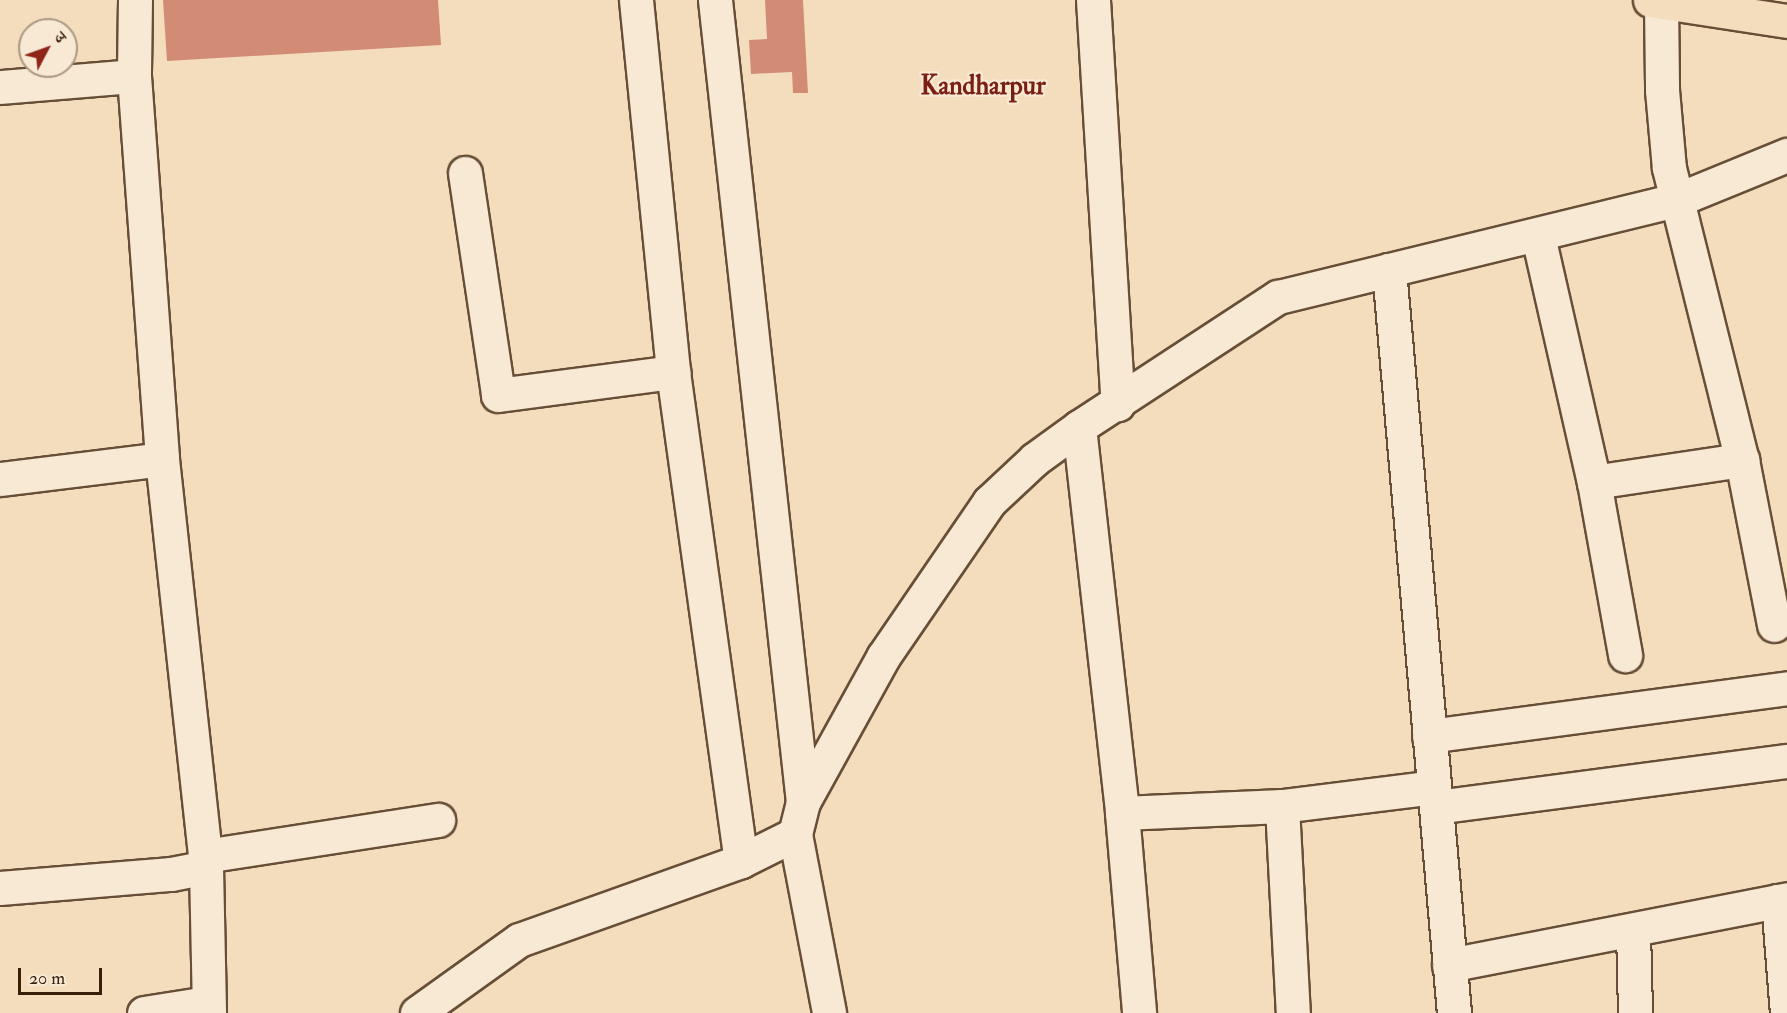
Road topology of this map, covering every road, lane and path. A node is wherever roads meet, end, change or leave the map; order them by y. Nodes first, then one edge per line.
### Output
1 (135, 0) edge
2 (636, 0) edge
3 (715, 0) edge
4 (1093, 0) edge
5 (1655, 1) edge
6 (1787, 21) edge
7 (134, 75) junction
8 (0, 87) edge
9 (1787, 155) edge
10 (465, 173) dead end
11 (1679, 199) junction
12 (1538, 236) junction
13 (1389, 270) junction
14 (673, 372) junction
15 (1118, 404) junction
16 (1079, 427) junction
17 (162, 459) junction
18 (1742, 460) junction
19 (0, 477) edge
20 (1594, 482) junction
21 (1774, 625) dead end
22 (1625, 655) dead end
23 (1787, 688) edge
24 (1430, 736) junction
25 (1787, 761) edge
26 (1435, 797) junction
27 (803, 802) junction
28 (1281, 806) junction
29 (1122, 813) junction
30 (438, 820) dead end
31 (795, 834) junction
32 (741, 861) junction
33 (206, 867) junction
34 (0, 888) edge
35 (1782, 900) edge
36 (1633, 930) junction
37 (1449, 965) junction
38 (208, 1008) edge
39 (144, 1013) edge
40 (417, 1013) edge
41 (829, 1013) edge
42 (1139, 1013) edge
43 (1293, 1013) edge
44 (1454, 1013) edge
45 (1635, 1013) edge
46 (1787, 1013) edge

1 - 7 street
2 - 14 street
3 - 27 street
4 - 15 street
5 - 6 main road
5 - 11 street
7 - 8 street
7 - 17 street
9 - 11 street
10 - 14 street
11 - 12 street
11 - 18 street
12 - 13 street
12 - 20 street
13 - 15 street
13 - 24 street
14 - 32 street
15 - 16 street
16 - 27 street
16 - 29 street
17 - 19 street
17 - 33 street
18 - 20 street
18 - 21 street
20 - 22 street
23 - 24 street
24 - 26 street
25 - 26 street
26 - 28 street
26 - 37 street
27 - 31 street
28 - 29 street
28 - 43 street
29 - 42 street
30 - 33 street
31 - 32 street
31 - 41 street
32 - 40 street
33 - 34 street
33 - 38 street
35 - 36 street
35 - 46 street
36 - 37 street
36 - 45 street
37 - 44 street
38 - 39 street

